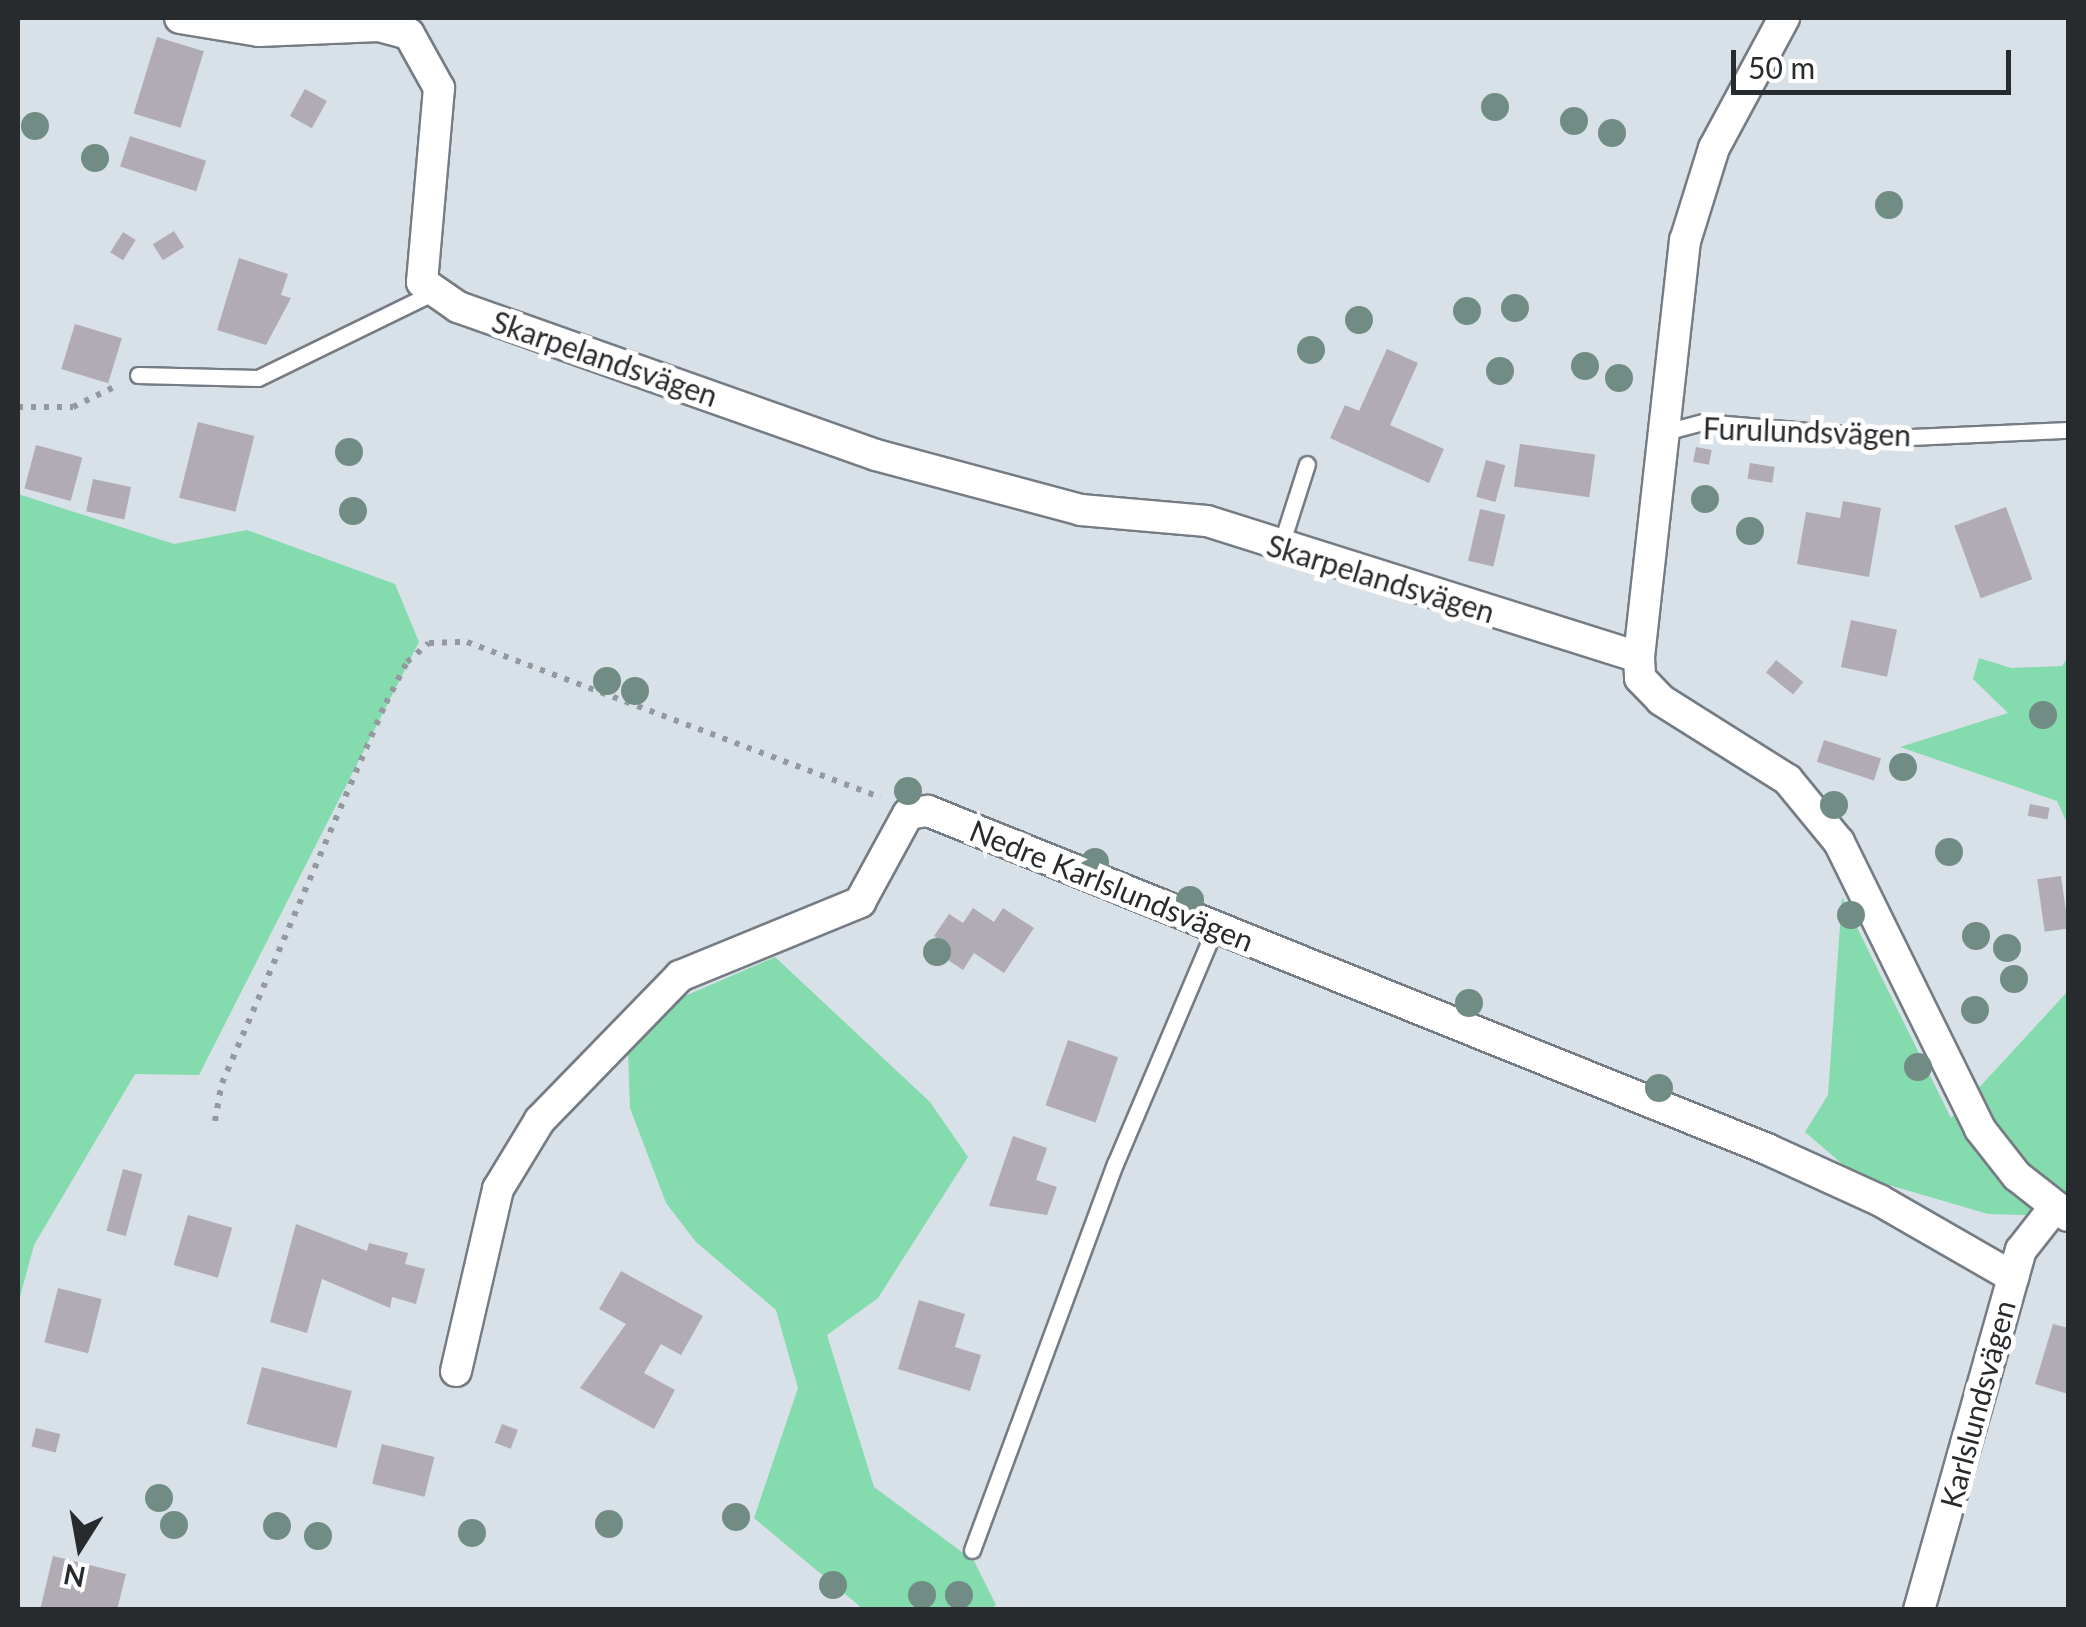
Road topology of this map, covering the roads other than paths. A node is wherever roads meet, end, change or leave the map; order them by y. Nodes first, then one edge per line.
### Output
1 (180, 18) edge
2 (1784, 18) edge
3 (430, 294) junction
4 (138, 375) road end
5 (2068, 430) edge
6 (1666, 432) junction
7 (1307, 464) dead end
8 (1280, 548) junction
9 (1639, 656) junction
10 (1216, 926) junction
11 (2061, 1212) edge
12 (2012, 1277) junction
13 (456, 1370) dead end
14 (972, 1550) dead end
15 (1919, 1610) edge

1 - 3 street
2 - 6 street, Furulundsvägen
3 - 4 lane
3 - 8 street, Skarpelandsvägen
5 - 6 lane, Furulundsvägen
6 - 9 street, Furulundsvägen
7 - 8 lane
8 - 9 street, Skarpelandsvägen
9 - 11 street
10 - 12 street, Nedre Karlslundsvägen
10 - 13 street, Nedre Karlslundsvägen
10 - 14 lane
11 - 12 street, Karlslundsvägen
12 - 15 street, Karlslundsvägen

